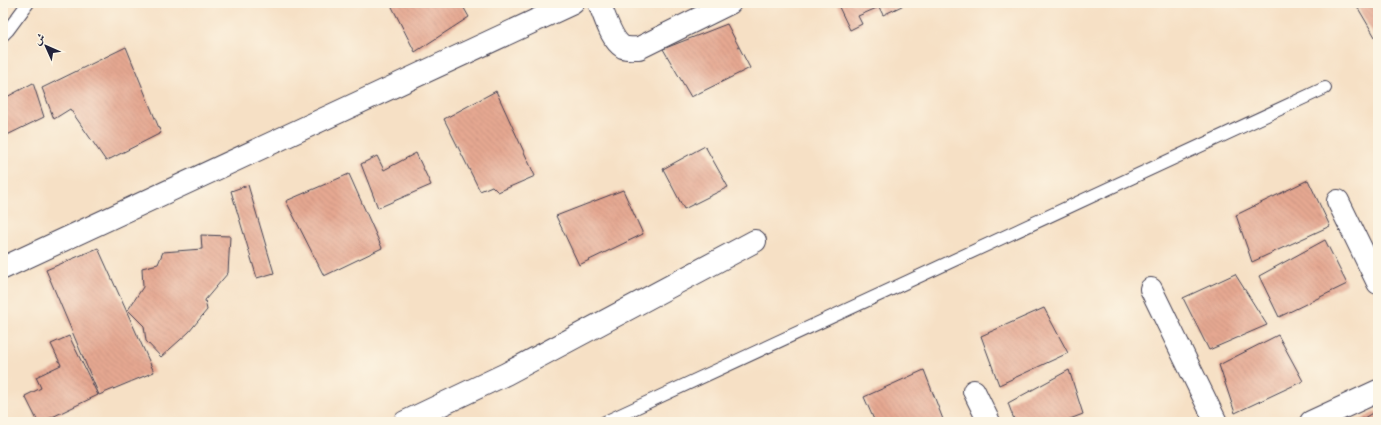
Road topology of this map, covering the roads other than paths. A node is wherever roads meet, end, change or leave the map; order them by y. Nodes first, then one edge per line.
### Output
1 (28, 3) edge
2 (574, 3) edge
3 (600, 3) edge
4 (730, 3) edge
5 (3, 35) edge
6 (1325, 88) dead end
7 (1338, 201) dead end
8 (755, 241) dead end
9 (3, 268) edge
10 (1378, 283) edge
11 (1151, 289) dead end
12 (974, 391) dead end
13 (1378, 391) edge
14 (405, 422) edge
15 (605, 422) edge
16 (990, 422) edge
17 (1216, 422) edge
18 (1311, 422) edge

1 - 5 lane
2 - 9 street
3 - 4 street
6 - 15 lane
7 - 10 street
8 - 14 street
11 - 17 street
12 - 16 street
13 - 18 street

